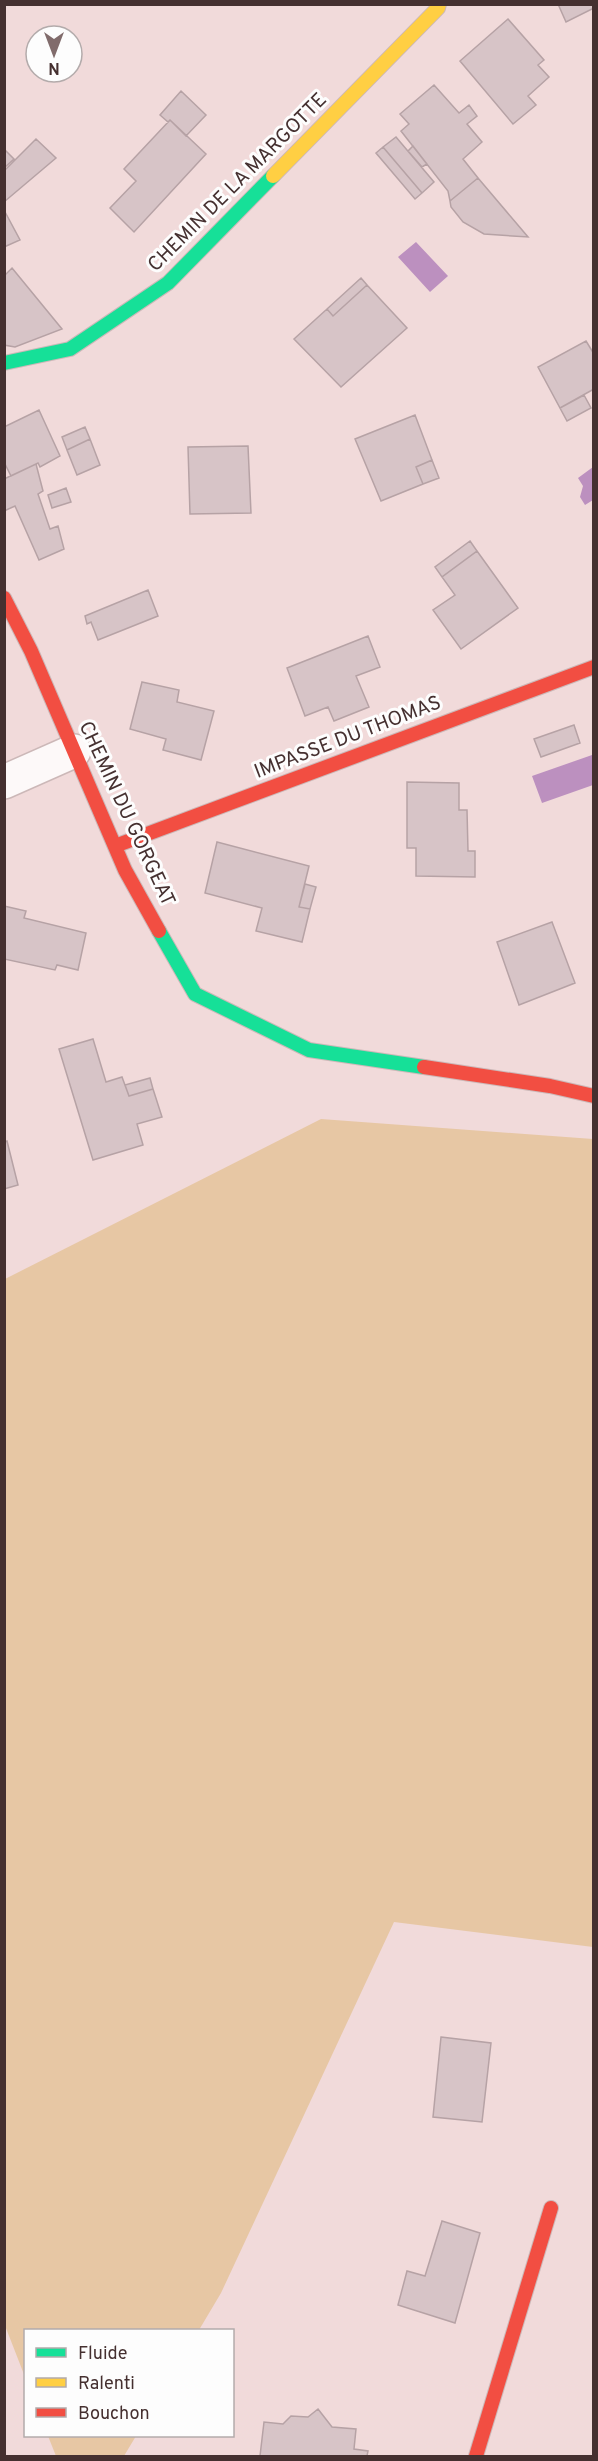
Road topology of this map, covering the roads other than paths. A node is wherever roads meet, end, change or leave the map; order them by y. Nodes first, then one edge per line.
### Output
1 (439, 4) edge
2 (4, 363) edge
3 (4, 597) edge
4 (594, 667) edge
5 (74, 751) junction
6 (4, 782) edge
7 (115, 846) junction
8 (594, 1096) edge
9 (551, 2208) dead end
10 (476, 2457) edge

1 - 2 street, CHEMIN DE LA MARGOTTE
3 - 5 street, CHEMIN DU GORGEAT
4 - 7 street, IMPASSE DU THOMAS
5 - 6 street
5 - 7 street, CHEMIN DU GORGEAT
7 - 8 street, CHEMIN DU GORGEAT
9 - 10 street

